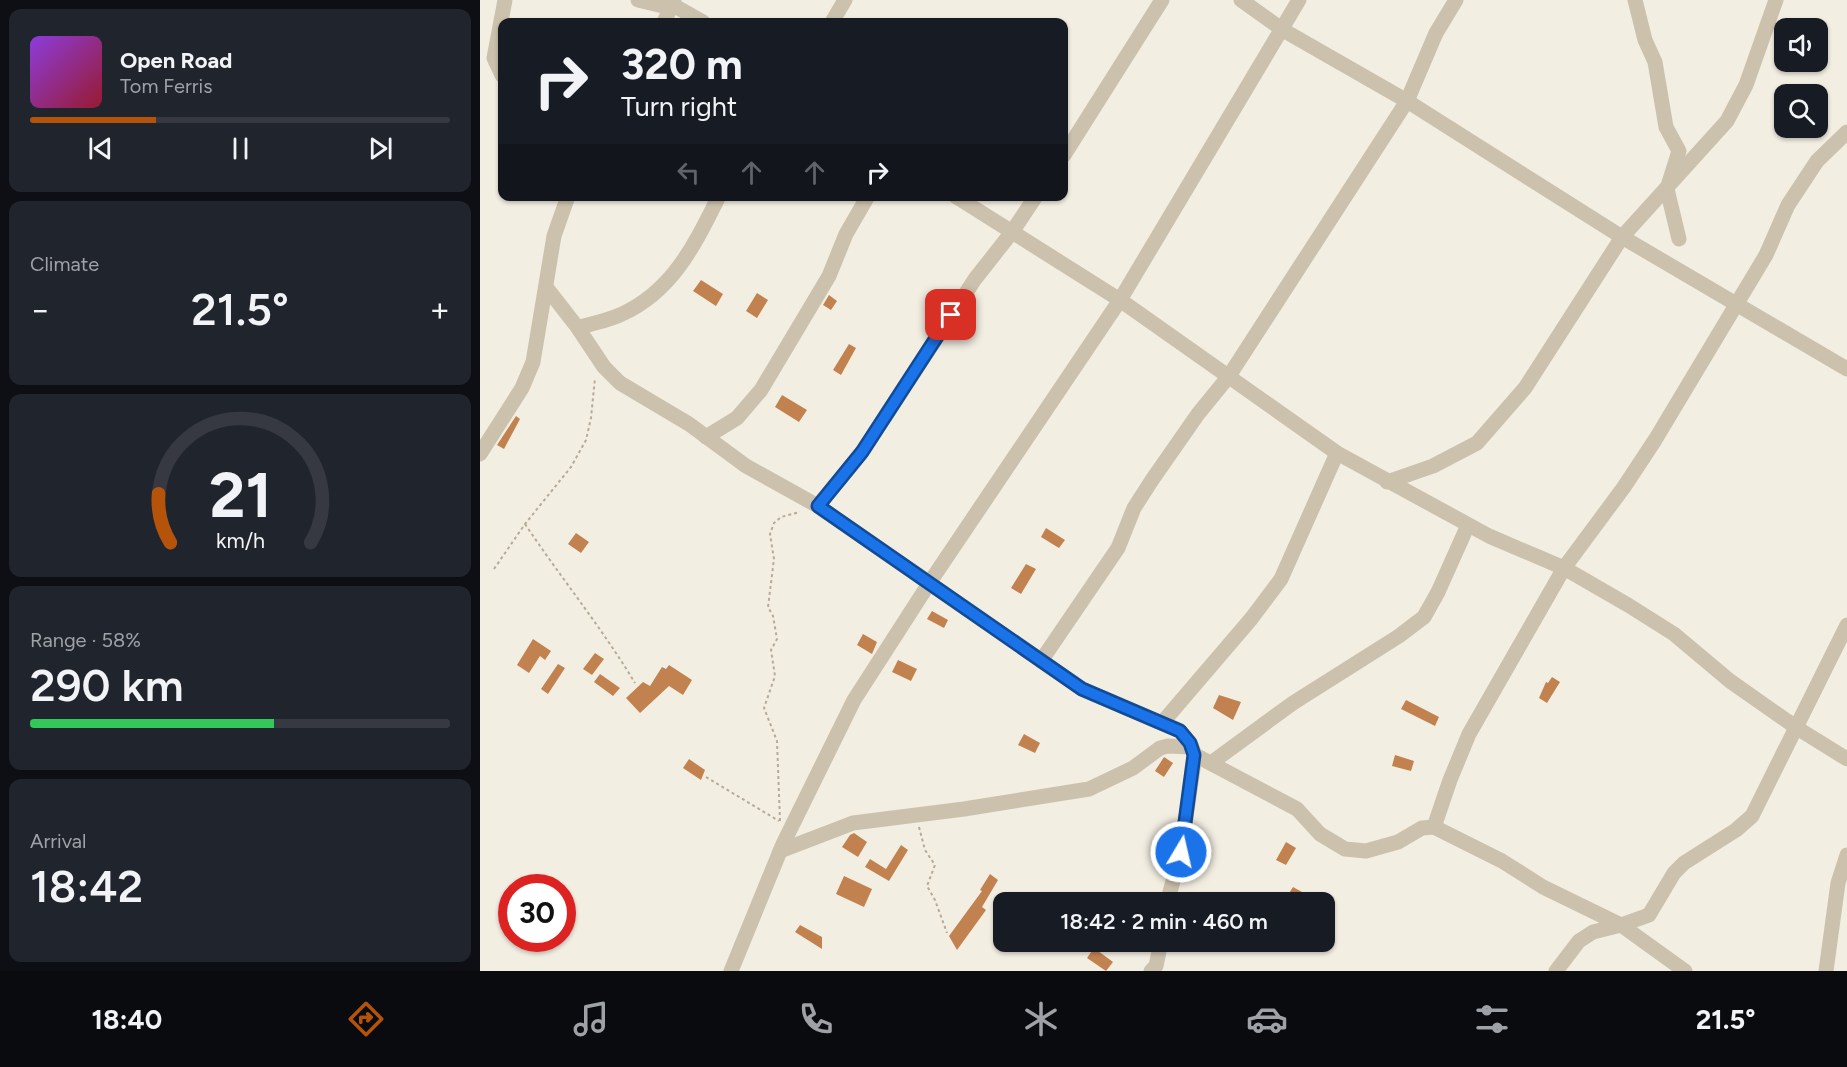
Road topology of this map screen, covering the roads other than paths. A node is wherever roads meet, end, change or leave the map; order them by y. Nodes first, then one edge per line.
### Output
1 (505, 0) edge
2 (638, 0) edge
3 (845, 0) edge
4 (1162, 0) edge
5 (1241, 0) edge
6 (1299, 0) edge
7 (1456, 0) edge
8 (1635, 0) edge
9 (1776, 0) edge
10 (672, 2) edge
11 (502, 18) edge
12 (666, 18) edge
13 (697, 18) edge
14 (834, 18) edge
15 (1283, 30) junction
16 (498, 41) edge
17 (498, 65) edge
18 (1407, 101) junction
19 (1847, 132) edge
20 (1068, 149) edge
21 (1667, 189) junction
22 (559, 201) edge
23 (566, 201) edge
24 (717, 201) edge
25 (865, 201) edge
26 (964, 201) edge
27 (1033, 201) edge
28 (562, 212) junction
29 (1012, 232) junction
30 (1622, 237) junction
31 (1679, 239) dead end
32 (546, 287) junction
33 (1120, 300) junction
34 (1737, 304) junction
35 (578, 328) junction
36 (1847, 369) edge
37 (1229, 376) junction
38 (706, 437) junction
39 (1337, 453) junction
40 (480, 454) edge
41 (1387, 482) junction
42 (818, 506) junction
43 (1468, 525) junction
44 (1564, 568) junction
45 (930, 582) junction
46 (1847, 626) edge
47 (1041, 661) junction
48 (1162, 723) junction
49 (1797, 728) junction
50 (1193, 751) junction
51 (1847, 759) edge
52 (1211, 763) junction
53 (1434, 827) junction
54 (780, 851) junction
55 (1847, 855) edge
56 (1170, 892) edge
57 (1621, 925) junction
58 (1159, 952) edge
59 (731, 971) edge
60 (1151, 971) edge
61 (1557, 971) edge
62 (1685, 971) edge
63 (1826, 971) edge

1 - 11 street
2 - 10 street
3 - 14 street
4 - 20 street
5 - 15 street
6 - 15 street
7 - 18 street
8 - 21 street
9 - 21 street
10 - 12 street
10 - 13 street
15 - 18 street
15 - 33 street
16 - 17 street
18 - 30 street
18 - 37 street
19 - 34 street
21 - 30 street
21 - 31 street
22 - 28 street
23 - 28 street
24 - 35 street
25 - 38 street
26 - 29 street
27 - 29 street
28 - 32 street
29 - 33 street
29 - 42 street
30 - 34 street
30 - 41 street
32 - 35 street
32 - 40 street
33 - 37 street
33 - 45 street
34 - 36 street
34 - 44 street
35 - 38 street
37 - 39 street
37 - 47 street
38 - 42 street
39 - 41 street
39 - 48 street
41 - 43 street
42 - 45 street
43 - 44 street
43 - 52 street
44 - 49 street
44 - 53 street
45 - 47 street
45 - 54 street
46 - 49 street
47 - 48 street
48 - 50 street
49 - 51 street
49 - 57 street
50 - 52 street
50 - 54 street
50 - 56 street
52 - 53 street
53 - 57 street
54 - 59 street
55 - 63 street
57 - 61 street
57 - 62 street
58 - 60 street

